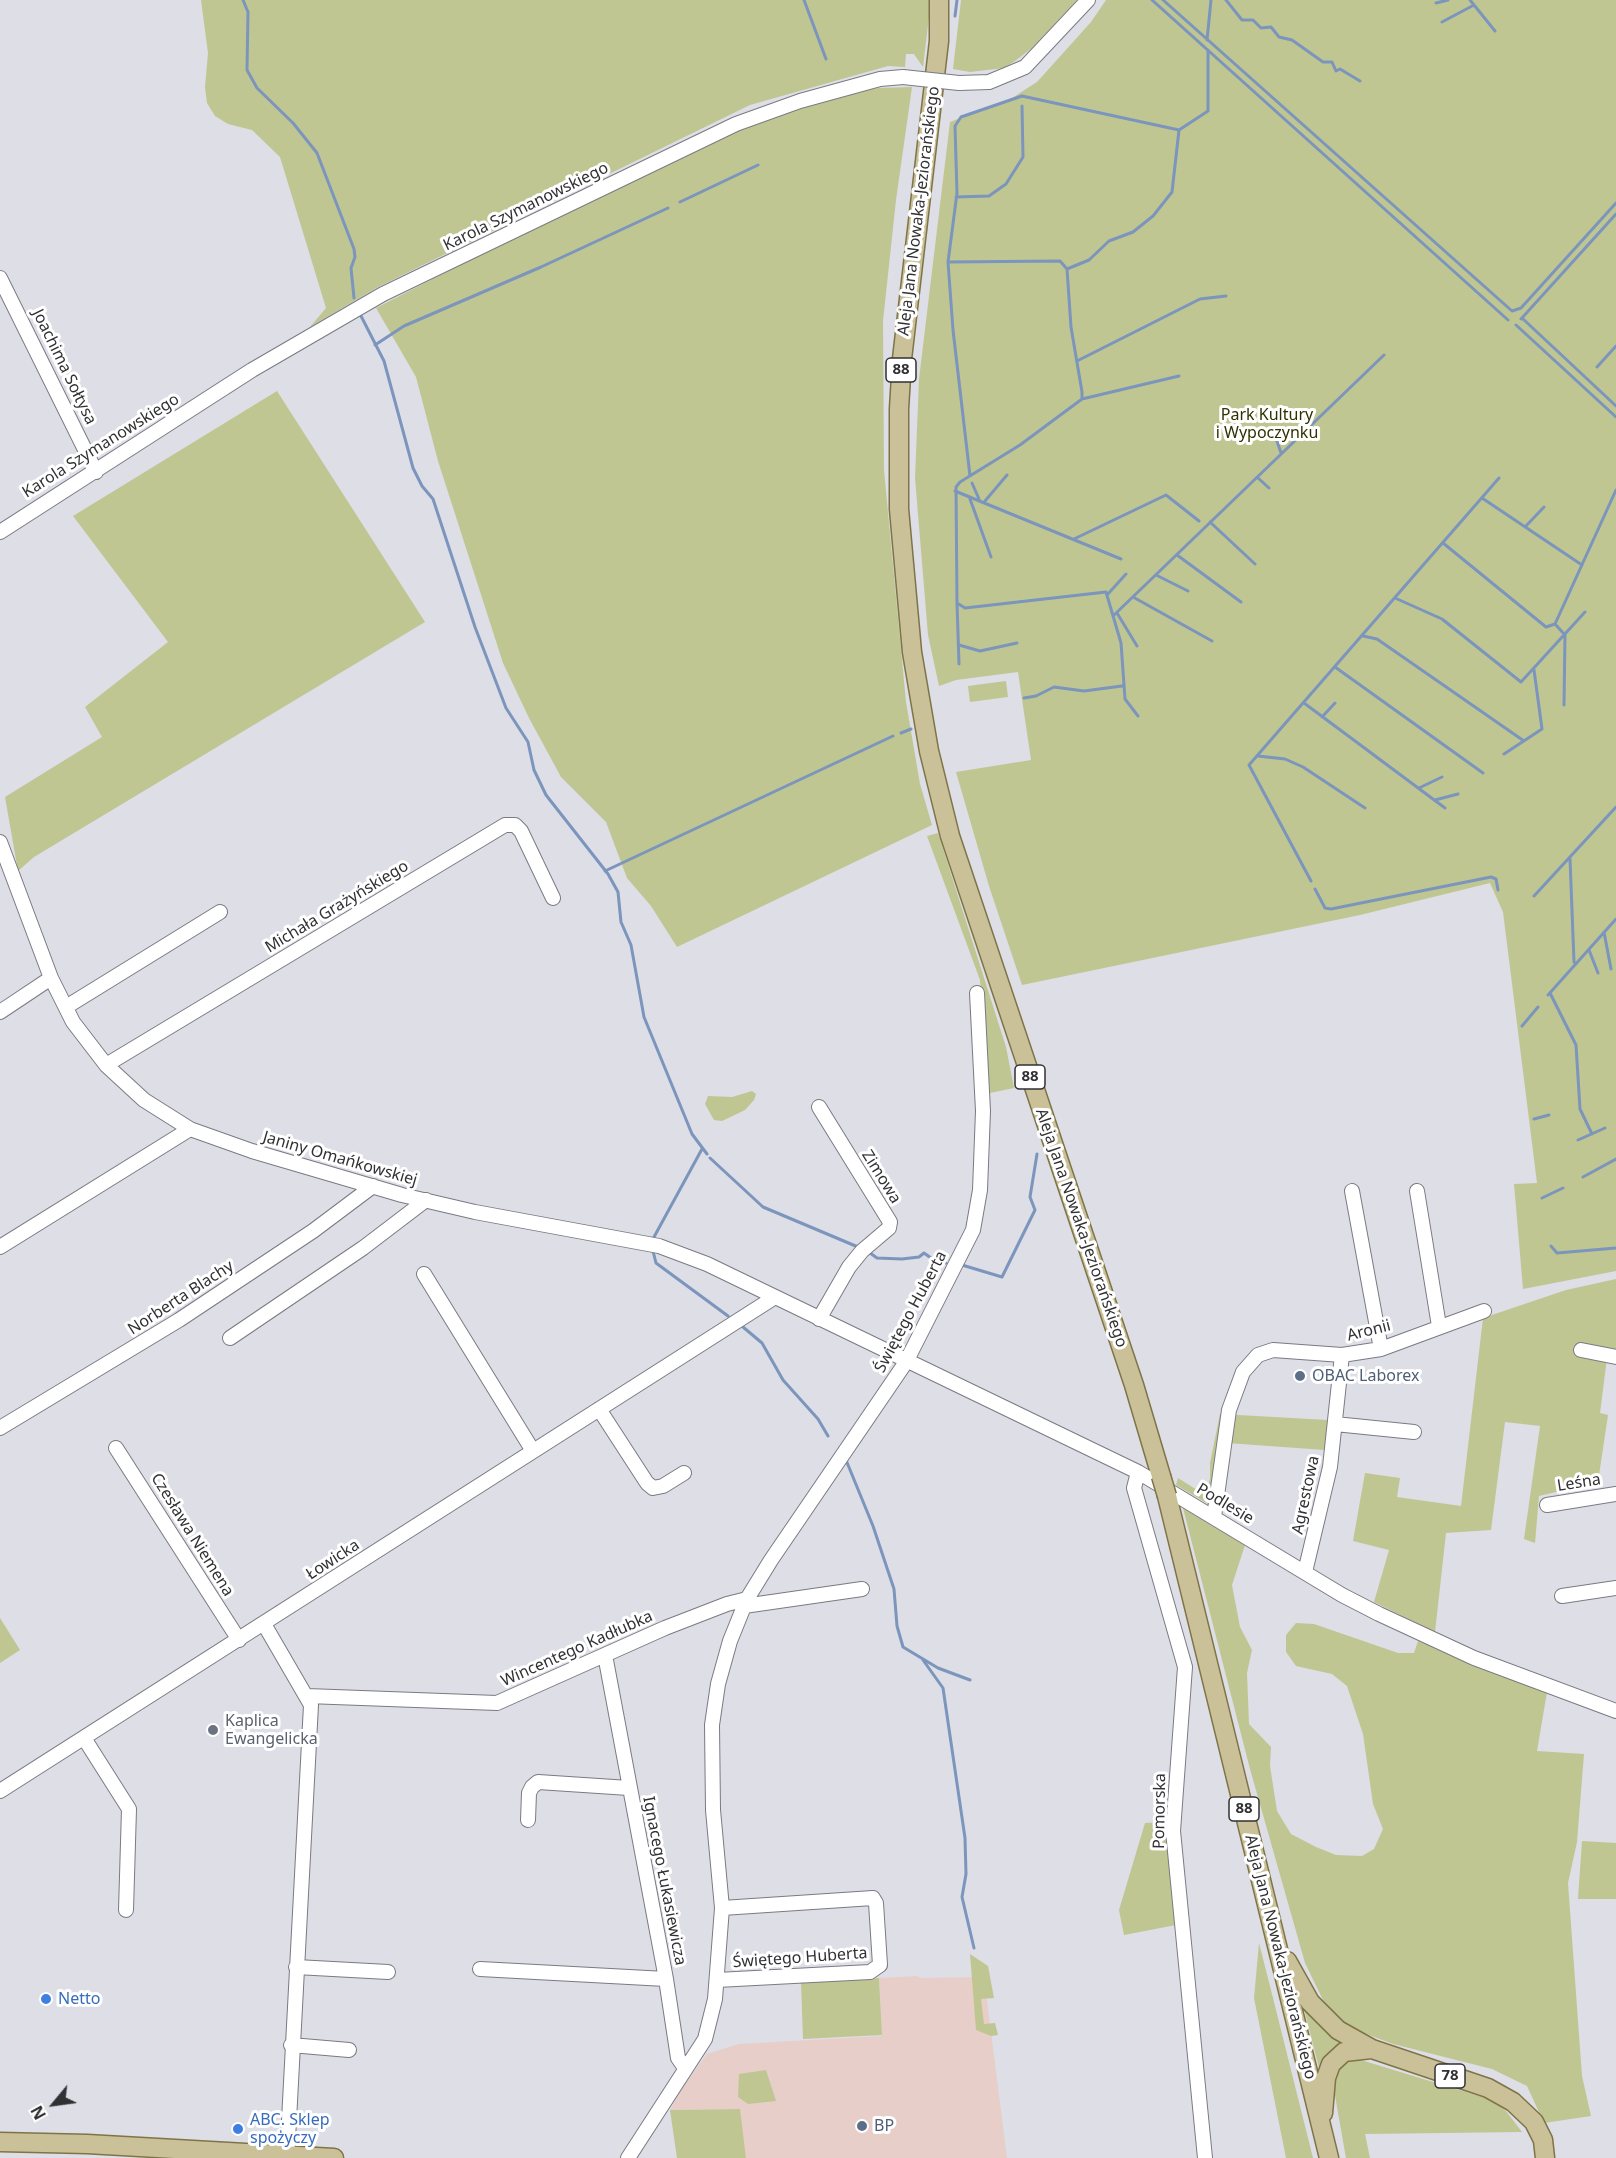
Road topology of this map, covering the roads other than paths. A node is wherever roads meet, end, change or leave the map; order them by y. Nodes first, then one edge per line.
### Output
1 (939, 0) edge
2 (949, 0) edge
3 (1088, 0) edge
4 (939, 41) junction
5 (0, 278) edge
6 (96, 472) junction
7 (0, 532) edge
8 (0, 842) edge
9 (553, 898) dead end
10 (220, 912) dead end
11 (51, 978) junction
12 (977, 993) dead end
13 (66, 1007) junction
14 (0, 1012) edge
15 (106, 1065) junction
16 (819, 1107) dead end
17 (190, 1129) junction
18 (373, 1186) junction
19 (1352, 1191) dead end
20 (1418, 1191) dead end
21 (426, 1200) junction
22 (0, 1247) edge
23 (424, 1274) dead end
24 (775, 1297) junction
25 (1484, 1311) dead end
26 (819, 1319) junction
27 (1439, 1326) junction
28 (230, 1338) dead end
29 (1381, 1349) junction
30 (1581, 1350) dead end
31 (1342, 1355) junction
32 (1616, 1357) edge
33 (906, 1362) junction
34 (599, 1408) junction
35 (1335, 1424) junction
36 (0, 1428) edge
37 (1414, 1432) dead end
38 (116, 1448) dead end
39 (533, 1451) junction
40 (1138, 1472) junction
41 (684, 1473) dead end
42 (1616, 1494) edge
43 (1547, 1505) dead end
44 (1214, 1517) junction
45 (1305, 1572) junction
46 (1616, 1588) edge
47 (862, 1589) dead end
48 (1562, 1596) dead end
49 (745, 1602) junction
50 (264, 1624) junction
51 (239, 1640) junction
52 (605, 1655) junction
53 (307, 1696) junction
54 (1616, 1711) edge
55 (84, 1738) junction
56 (629, 1788) junction
57 (0, 1791) edge
58 (528, 1820) dead end
59 (722, 1908) junction
60 (126, 1910) dead end
61 (1277, 1944) junction
62 (296, 1967) junction
63 (480, 1969) dead end
64 (388, 1972) dead end
65 (666, 1979) junction
66 (717, 1980) junction
67 (291, 2045) junction
68 (1372, 2049) junction
69 (349, 2050) dead end
70 (685, 2068) junction
71 (1522, 2111) junction
72 (1322, 2130) junction
73 (0, 2142) edge
74 (286, 2157) edge
75 (334, 2158) edge
76 (628, 2158) edge
77 (1205, 2158) edge
78 (1329, 2158) edge
79 (1535, 2158) edge
80 (1545, 2158) edge

1 - 4 main road, Aleja Jana Nowaka-Jeziorańskiego / 88
2 - 4 main road, Aleja Jana Nowaka-Jeziorańskiego / 88
3 - 6 street, Karola Szymanowskiego, bridge
4 - 61 main road, Aleja Jana Nowaka-Jeziorańskiego / 88, bridge
5 - 6 street, Joachima Sołtysa
6 - 7 street, Karola Szymanowskiego
8 - 11 street, Janiny Omańkowskiej
9 - 15 street, Michała Grażyńskiego
10 - 13 street
11 - 13 street, Janiny Omańkowskiej
11 - 14 street
12 - 33 street, Świętego Huberta
13 - 15 street, Janiny Omańkowskiej
15 - 17 street, Janiny Omańkowskiej
16 - 26 street, Zimowa
17 - 18 street, Janiny Omańkowskiej
17 - 22 street
18 - 21 street, Janiny Omańkowskiej
18 - 36 street, Norberta Blachy
19 - 29 street
20 - 27 street
21 - 24 street, Janiny Omańkowskiej
21 - 28 street
23 - 39 street
24 - 26 street, Janiny Omańkowskiej
24 - 34 street, Łowicka
25 - 27 street, Aronii
26 - 33 street, Podlesie
27 - 29 street, Aronii
29 - 31 street, Aronii
30 - 32 street
31 - 35 street, Agrestowa
31 - 44 street, Aronii
33 - 40 street, Podlesie
33 - 49 street, Świętego Huberta
34 - 39 street, Łowicka
34 - 41 street
35 - 37 street
35 - 45 street, Agrestowa
38 - 51 street, Czesława Niemena
39 - 50 street, Łowicka
40 - 44 street, Podlesie
40 - 77 street, Pomorska
42 - 43 street, Leśna
44 - 45 street, Podlesie
45 - 54 street, Podlesie
46 - 48 street
47 - 49 street
49 - 52 street, Wincentego Kadłubka
49 - 59 street, Świętego Huberta
50 - 51 street, Łowicka
50 - 53 street
51 - 55 street, Łowicka
52 - 53 street, Wincentego Kadłubka
52 - 56 street, Ignacego Łukasiewicza
53 - 62 street
55 - 57 street, Łowicka
55 - 60 street
56 - 58 street, Ignacego Łukasiewicza
56 - 65 street, Ignacego Łukasiewicza
59 - 66 street, Świętego Huberta
59 - 66 street, Świętego Huberta
61 - 68 main road
61 - 72 main road, Aleja Jana Nowaka-Jeziorańskiego / 88
62 - 64 street
62 - 67 street
63 - 65 street, Ignacego Łukasiewicza
65 - 70 street, Ignacego Łukasiewicza
66 - 70 street, Świętego Huberta
67 - 69 street
67 - 74 street
68 - 71 main road, 78
68 - 72 main road, 78
70 - 76 street, Świętego Huberta
71 - 79 main road
71 - 80 main road, 78
72 - 78 main road, Aleja Jana Nowaka-Jeziorańskiego / 78
73 - 74 main road
74 - 75 main road

